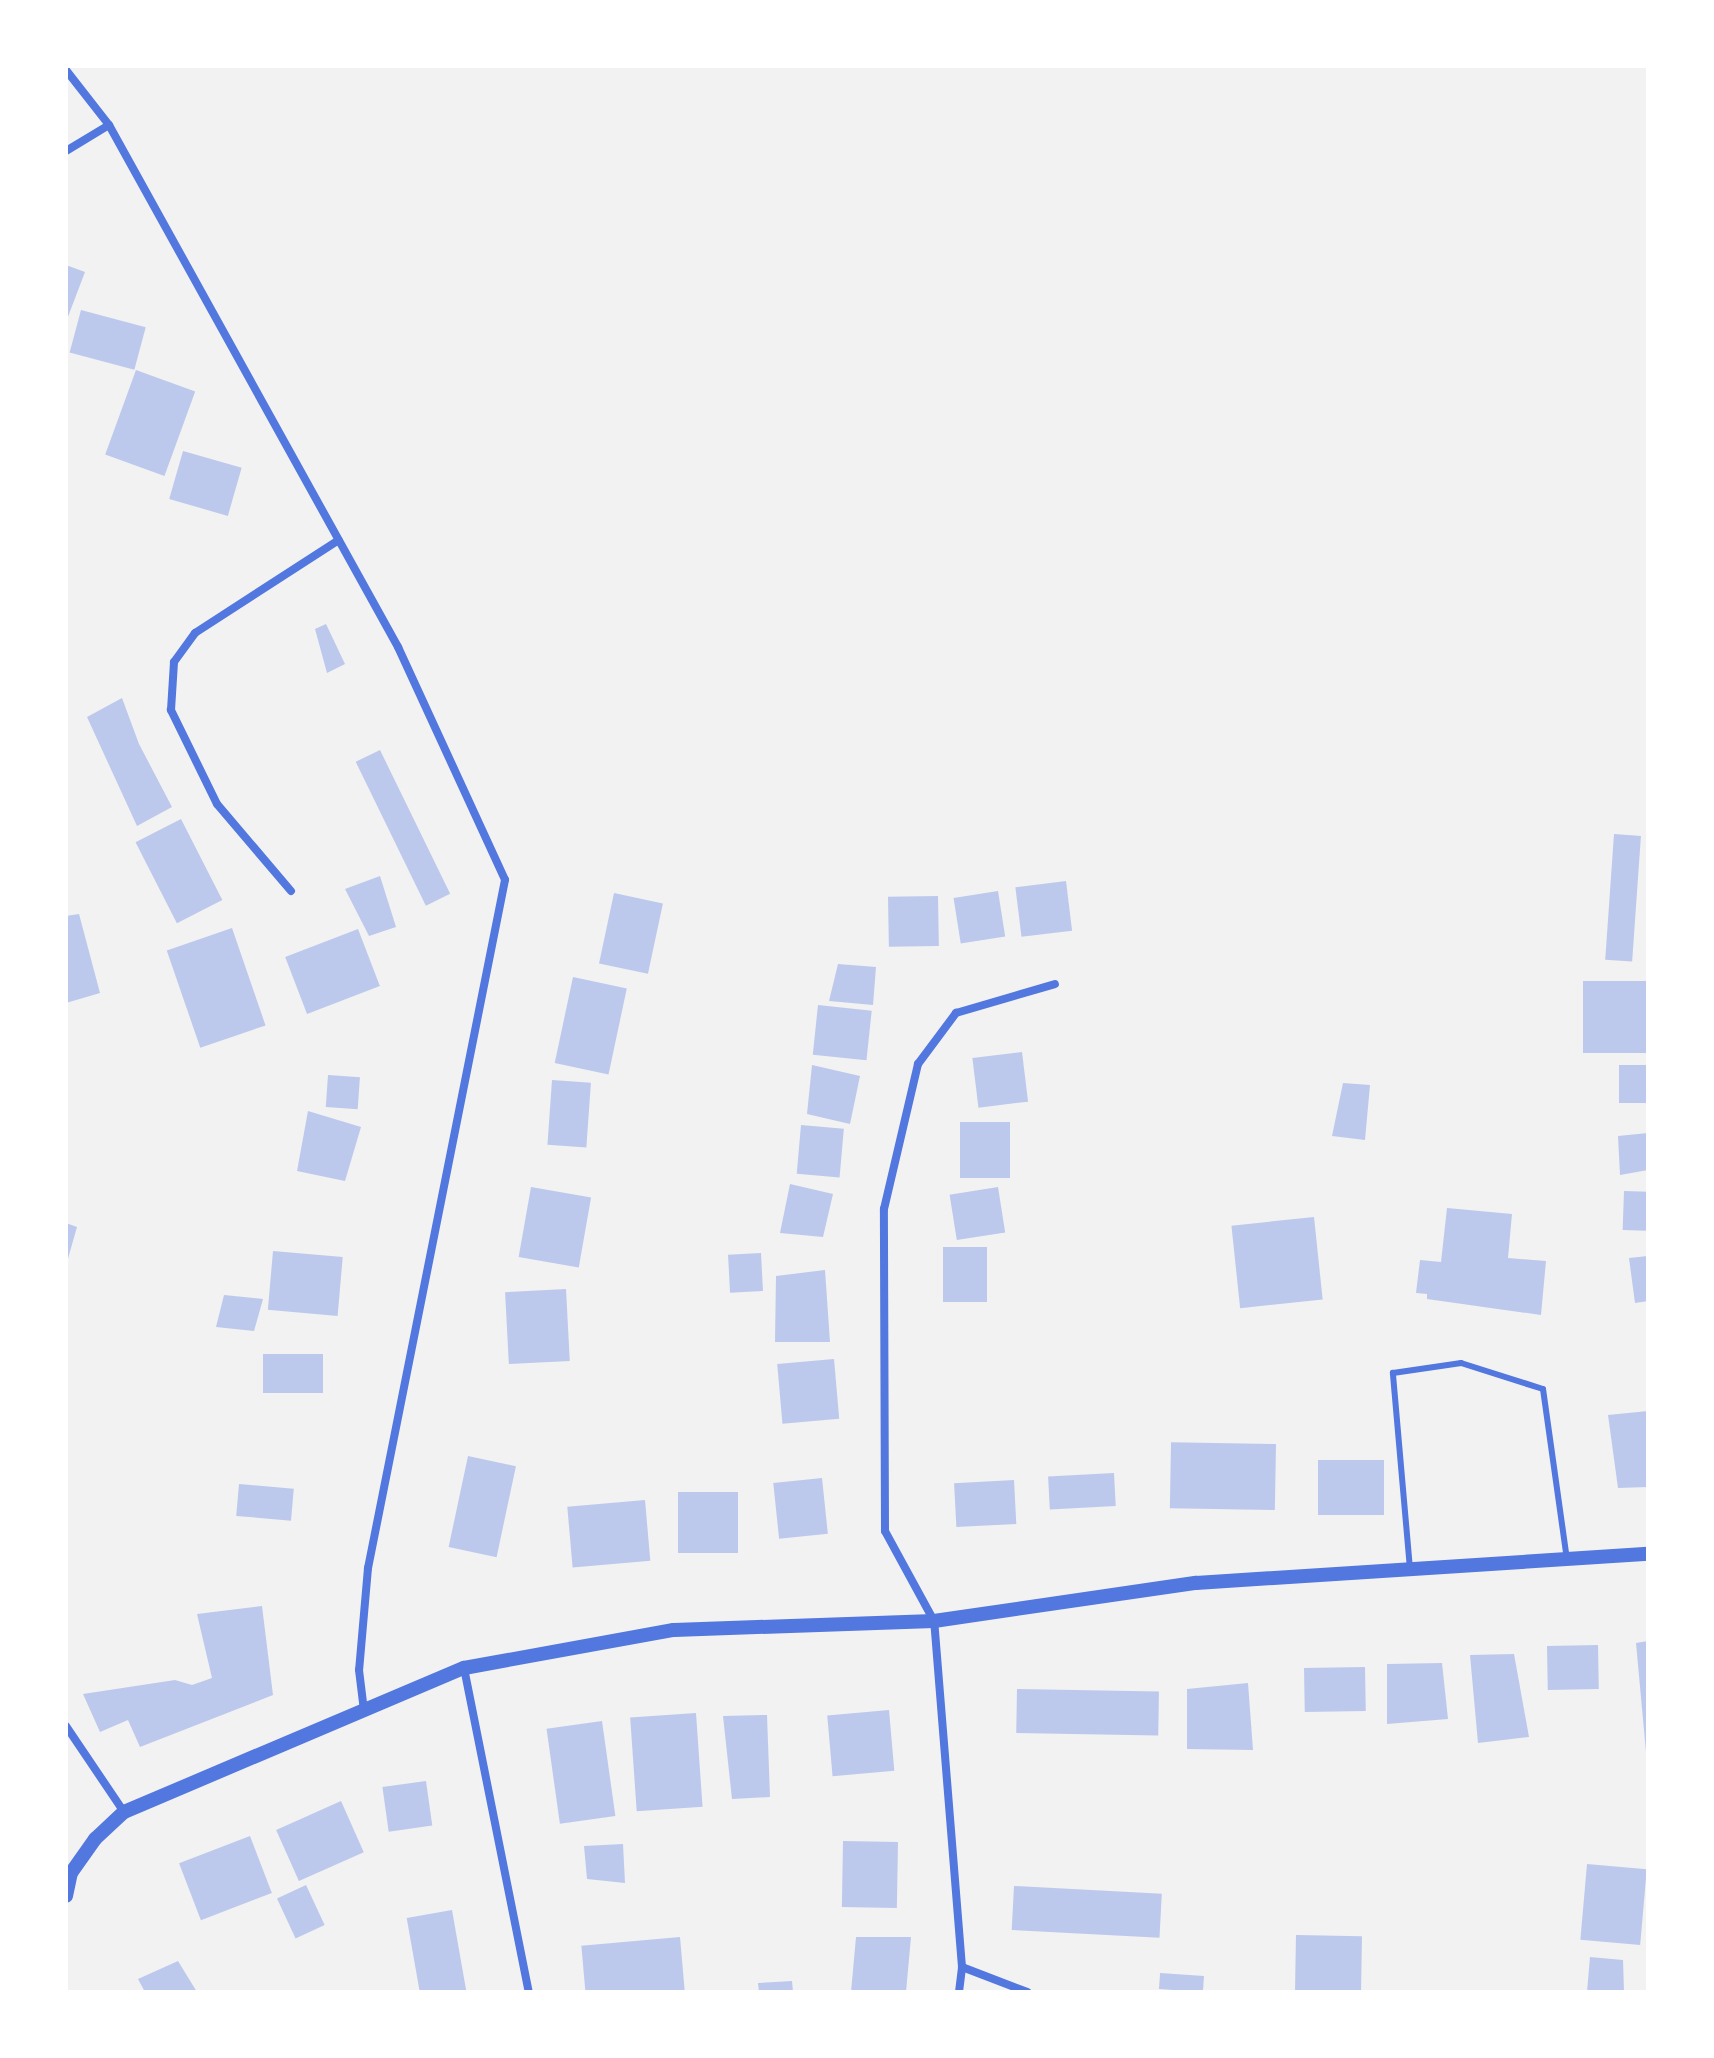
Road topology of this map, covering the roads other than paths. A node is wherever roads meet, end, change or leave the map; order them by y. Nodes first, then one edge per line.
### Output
1 (66, 70) edge
2 (109, 125) junction
3 (66, 151) edge
4 (339, 540) junction
5 (291, 891) dead end
6 (1055, 984) dead end
7 (1648, 1554) edge
8 (1567, 1559) junction
9 (1410, 1569) junction
10 (934, 1621) junction
11 (464, 1668) junction
12 (364, 1708) junction
13 (66, 1726) edge
14 (124, 1812) junction
15 (66, 1896) edge
16 (962, 1967) junction
17 (529, 1992) edge
18 (959, 1992) edge
19 (1027, 1992) edge

1 - 2 street
2 - 3 street
2 - 4 street
4 - 5 street
4 - 12 street
6 - 10 street
7 - 8 street
8 - 9 street
8 - 9 lane
9 - 10 street
10 - 11 street
10 - 16 street
11 - 12 street
11 - 17 street
12 - 14 street
13 - 14 street
14 - 15 street
16 - 18 street
16 - 19 street

